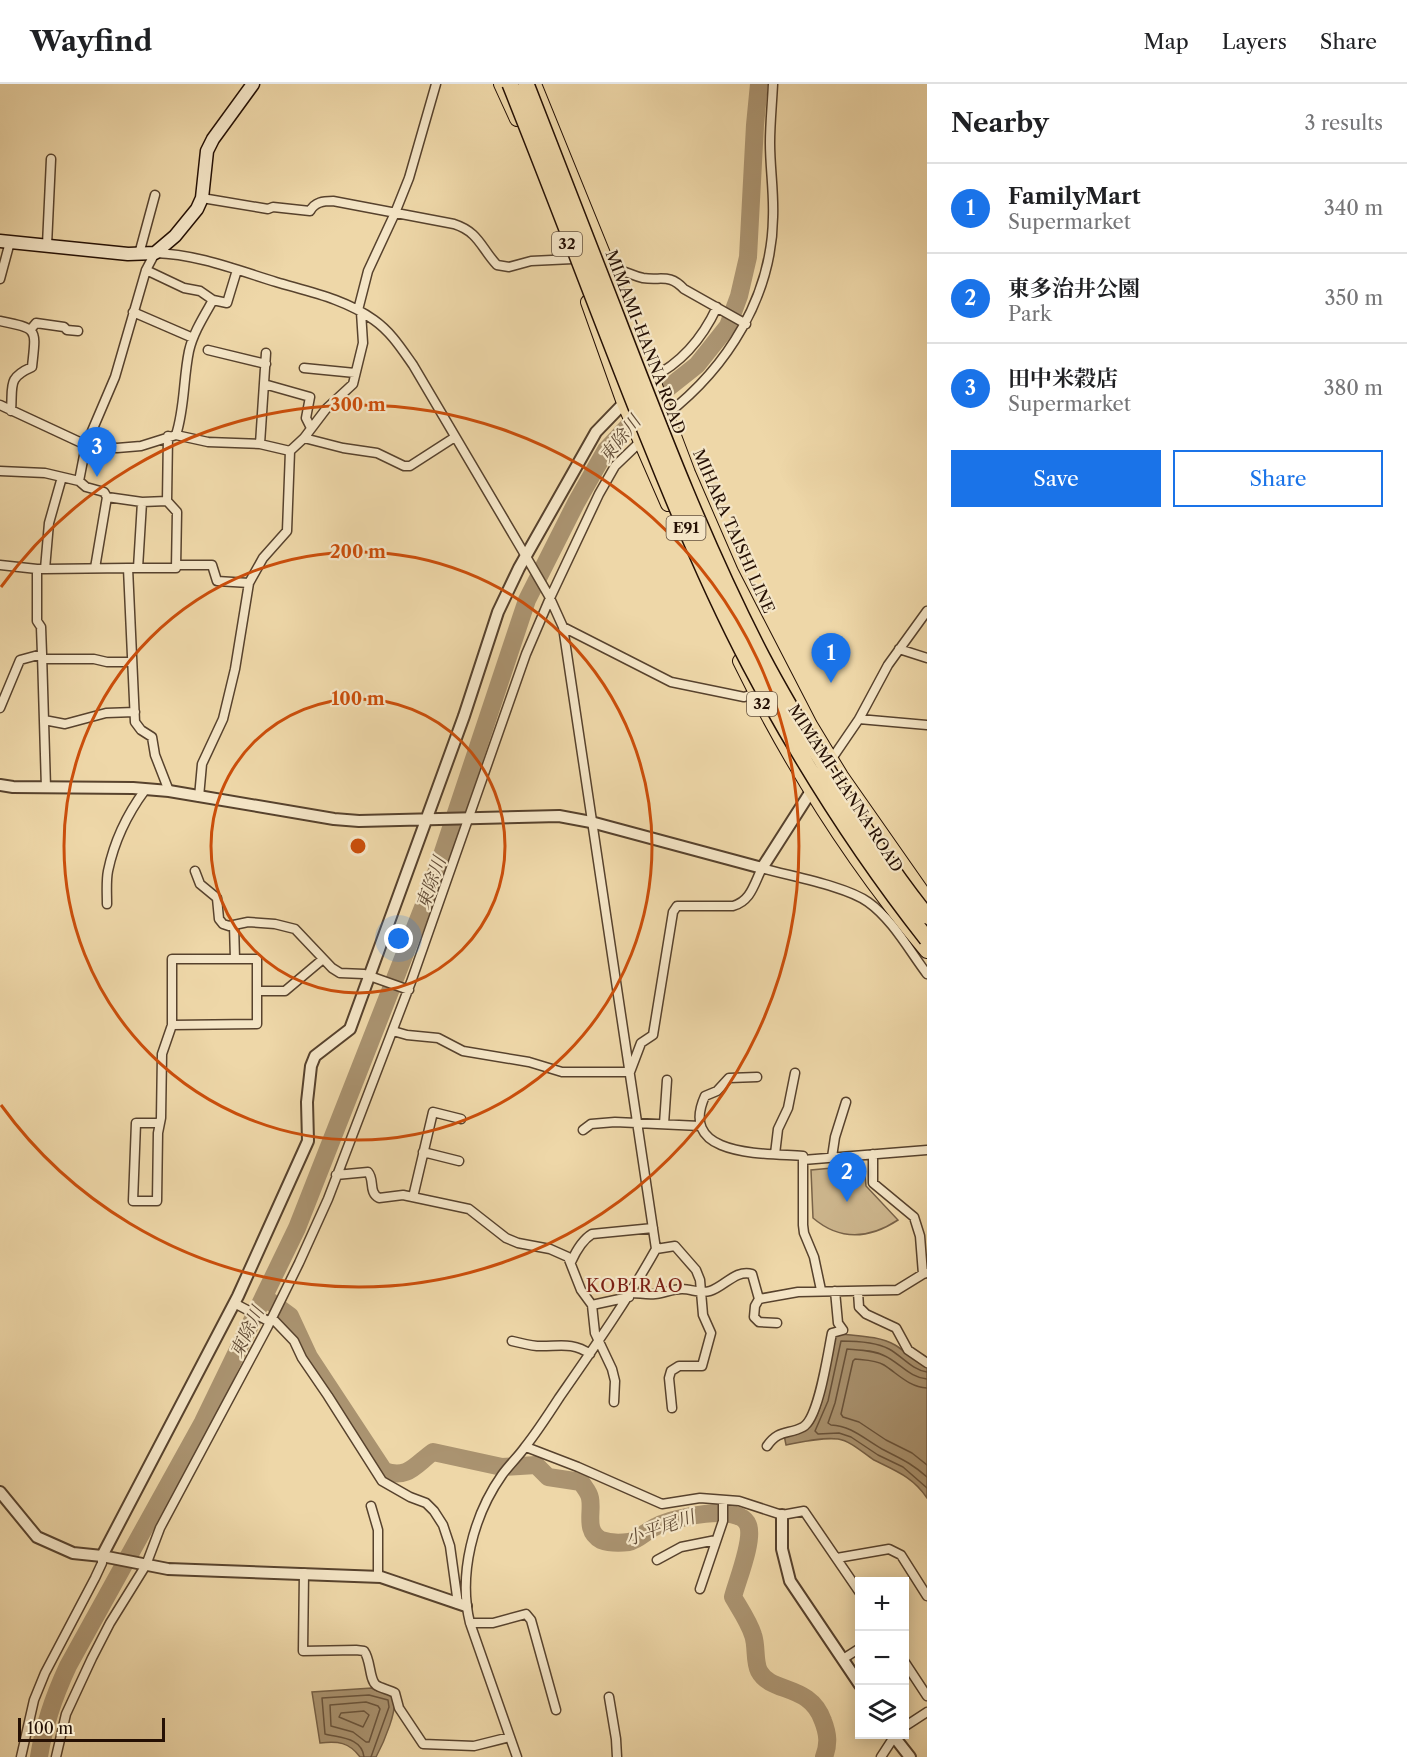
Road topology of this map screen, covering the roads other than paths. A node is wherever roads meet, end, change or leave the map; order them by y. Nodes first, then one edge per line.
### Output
1 (253, 84) edge
2 (436, 84) edge
3 (501, 84) edge
4 (510, 84) edge
5 (526, 84) edge
6 (534, 84) edge
7 (774, 84) edge
8 (51, 159) dead end
9 (155, 195) dead end
10 (202, 198) junction
11 (395, 213) junction
12 (5, 242) edge
13 (47, 245) junction
14 (155, 253) junction
15 (139, 254) junction
16 (573, 259) junction
17 (146, 270) junction
18 (237, 270) junction
19 (610, 271) junction
20 (0, 279) edge
21 (213, 300) junction
22 (717, 307) junction
23 (360, 311) junction
24 (134, 312) junction
25 (0, 321) edge
26 (746, 324) junction
27 (31, 329) junction
28 (78, 330) dead end
29 (193, 338) junction
30 (208, 350) dead end
31 (266, 353) dead end
32 (266, 364) junction
33 (304, 368) dead end
34 (355, 373) junction
35 (653, 380) junction
36 (264, 384) junction
37 (624, 404) junction
38 (0, 405) edge
39 (11, 411) junction
40 (665, 412) junction
41 (311, 428) junction
42 (172, 436) junction
43 (455, 437) junction
44 (304, 438) junction
45 (639, 439) junction
46 (261, 444) junction
47 (86, 445) junction
48 (290, 451) junction
49 (0, 471) edge
50 (62, 477) junction
51 (79, 481) junction
52 (107, 497) junction
53 (167, 501) junction
54 (142, 502) junction
55 (528, 561) junction
56 (0, 565) edge
57 (176, 565) junction
58 (95, 568) junction
59 (128, 568) junction
60 (138, 568) junction
61 (41, 569) junction
62 (249, 583) junction
63 (549, 597) junction
64 (927, 611) edge
65 (563, 627) junction
66 (899, 649) junction
67 (42, 656) junction
68 (927, 658) edge
69 (132, 662) junction
70 (756, 693) junction
71 (0, 708) edge
72 (135, 712) junction
73 (859, 719) junction
74 (44, 720) junction
75 (927, 727) edge
76 (831, 760) junction
77 (0, 785) edge
78 (46, 788) junction
79 (146, 789) junction
80 (812, 789) junction
81 (169, 791) junction
82 (199, 797) junction
83 (470, 819) junction
84 (425, 820) junction
85 (591, 822) junction
86 (762, 868) junction
87 (195, 872) dead end
88 (927, 899) edge
89 (107, 904) dead end
90 (927, 916) edge
91 (234, 925) junction
92 (927, 939) edge
93 (927, 951) edge
94 (235, 959) junction
95 (323, 959) junction
96 (927, 974) edge
97 (370, 976) junction
98 (408, 990) junction
99 (257, 991) junction
100 (172, 1025) junction
101 (393, 1031) junction
102 (630, 1072) junction
103 (795, 1073) dead end
104 (757, 1077) dead end
105 (667, 1080) dead end
106 (846, 1102) dead end
107 (461, 1119) dead end
108 (636, 1122) junction
109 (160, 1123) junction
110 (664, 1124) junction
111 (700, 1126) junction
112 (583, 1130) dead end
113 (927, 1150) edge
114 (423, 1152) junction
115 (775, 1154) junction
116 (873, 1154) junction
117 (832, 1157) junction
118 (803, 1160) junction
119 (459, 1161) dead end
120 (336, 1175) junction
121 (413, 1197) junction
122 (653, 1228) junction
123 (656, 1249) junction
124 (571, 1262) junction
125 (925, 1274) edge
126 (820, 1290) junction
127 (835, 1291) junction
128 (701, 1292) junction
129 (858, 1292) junction
130 (630, 1295) junction
131 (759, 1299) junction
132 (234, 1303) junction
133 (592, 1305) junction
134 (271, 1320) junction
135 (777, 1323) dead end
136 (598, 1340) junction
137 (512, 1341) dead end
138 (590, 1354) junction
139 (927, 1363) edge
140 (614, 1402) dead end
141 (672, 1408) dead end
142 (767, 1446) dead end
143 (526, 1447) junction
144 (0, 1492) edge
145 (723, 1500) junction
146 (371, 1506) dead end
147 (782, 1515) junction
148 (716, 1540) junction
149 (105, 1557) junction
150 (837, 1558) junction
151 (657, 1560) dead end
152 (144, 1564) junction
153 (304, 1573) junction
154 (378, 1576) junction
155 (855, 1585) edge
156 (700, 1589) dead end
157 (927, 1596) edge
158 (462, 1605) junction
159 (470, 1623) junction
160 (855, 1651) edge
161 (843, 1659) junction
162 (909, 1669) edge
163 (855, 1677) edge
164 (927, 1696) edge
165 (609, 1697) dead end
166 (556, 1710) dead end
167 (927, 1712) edge
168 (909, 1724) edge
169 (510, 1737) junction
170 (891, 1739) edge
171 (896, 1739) edge
172 (21, 1757) edge
173 (56, 1757) edge
174 (517, 1757) edge
175 (617, 1757) edge
176 (881, 1757) edge
177 (910, 1757) edge

1 - 10 main road
2 - 11 street
3 - 16 main road, 32
4 - 92 highway, MIMAMI-HANNA ROAD / E91, bridge
5 - 90 highway, MIMAMI-HANNA ROAD / E91, bridge
6 - 19 main road, MIHARA TAISHI LINE / 32
7 - 26 street
8 - 13 street
9 - 15 street
10 - 11 street
10 - 14 main road
11 - 16 street
11 - 23 street
12 - 13 main road
12 - 20 street
13 - 15 main road
14 - 15 main road
14 - 17 street
14 - 18 street
16 - 37 main road, 32
17 - 21 street
17 - 24 street
18 - 21 street
18 - 23 street
19 - 22 street
19 - 35 main road, MIHARA TAISHI LINE / 32
21 - 29 street
22 - 26 street
22 - 35 street
23 - 34 street
23 - 43 street
24 - 29 street
24 - 47 street
25 - 27 street
26 - 40 street
27 - 28 street
27 - 39 street
29 - 42 street
30 - 32 street
31 - 32 street
32 - 36 street
33 - 34 street
34 - 41 street
35 - 40 main road, MIHARA TAISHI LINE / 32
36 - 41 street
36 - 46 street
37 - 45 main road, 32
37 - 55 street
38 - 39 street
39 - 47 street
40 - 76 main road, MIHARA TAISHI LINE / 32
41 - 44 street
42 - 46 street
42 - 47 street
42 - 53 street
43 - 44 street
43 - 55 street
44 - 48 street
45 - 63 street
45 - 70 main road, 32
46 - 48 street
47 - 51 street
48 - 62 street
49 - 50 street
50 - 51 street
50 - 61 street
51 - 52 street
52 - 54 street
52 - 58 street
53 - 54 street
53 - 57 street
54 - 60 street
55 - 63 street
55 - 84 street
56 - 61 street
57 - 60 street
57 - 62 street
58 - 59 street
58 - 61 street
59 - 60 street
59 - 69 street
61 - 67 street
62 - 82 street
63 - 65 street
63 - 83 street
64 - 66 street
65 - 70 street
65 - 85 street
66 - 68 street
66 - 73 street
67 - 69 street
67 - 71 street
67 - 74 street
69 - 72 street
70 - 80 main road, 32
72 - 74 street
72 - 81 street
73 - 75 street
73 - 76 street
74 - 78 street
76 - 80 street
76 - 88 main road, MIHARA TAISHI LINE / 32
77 - 78 street
78 - 79 street
79 - 81 street
79 - 89 street
80 - 86 street
80 - 93 main road, 32
81 - 82 street
82 - 84 street
83 - 84 street
83 - 85 street
83 - 98 street
84 - 97 street
85 - 86 street
85 - 102 street
86 - 96 street
86 - 102 street
87 - 91 street
91 - 94 street
91 - 95 street
94 - 99 street
94 - 100 street
95 - 97 street
95 - 99 street
97 - 98 street
97 - 132 street
98 - 101 street
99 - 100 street
100 - 109 street
101 - 102 street
101 - 120 street
102 - 108 street
103 - 115 street
104 - 111 street
105 - 110 street
106 - 117 street
107 - 114 street
108 - 110 street
108 - 112 street
108 - 122 street
109 - 109 street
110 - 111 street
111 - 115 street
113 - 116 street
114 - 119 street
114 - 121 street
115 - 118 street
116 - 117 street
116 - 125 street
117 - 118 street
118 - 126 street
120 - 121 street
120 - 134 street
121 - 124 street
122 - 123 street
122 - 124 street
123 - 128 street
123 - 130 street
124 - 133 street
125 - 129 street
126 - 127 street
126 - 131 street
127 - 129 street
127 - 142 street
128 - 130 street
128 - 131 street
128 - 141 street
129 - 139 street
130 - 133 street
130 - 136 street
131 - 135 street
132 - 134 street
132 - 149 street
133 - 136 street
134 - 152 street
134 - 158 street
136 - 138 street
136 - 140 street
137 - 138 street
138 - 143 street
143 - 145 street
143 - 158 street
144 - 149 street
145 - 147 street
145 - 148 street
146 - 154 street
147 - 150 street
147 - 161 street
148 - 151 street
148 - 156 street
149 - 152 street
149 - 172 street
150 - 155 street
150 - 157 street
152 - 153 street
152 - 173 street
153 - 154 street
153 - 169 street
154 - 158 street
158 - 159 street
159 - 166 street
159 - 169 street
160 - 161 street
161 - 163 street
162 - 164 street
165 - 175 street
167 - 168 street
169 - 174 street
170 - 176 street
171 - 177 street

